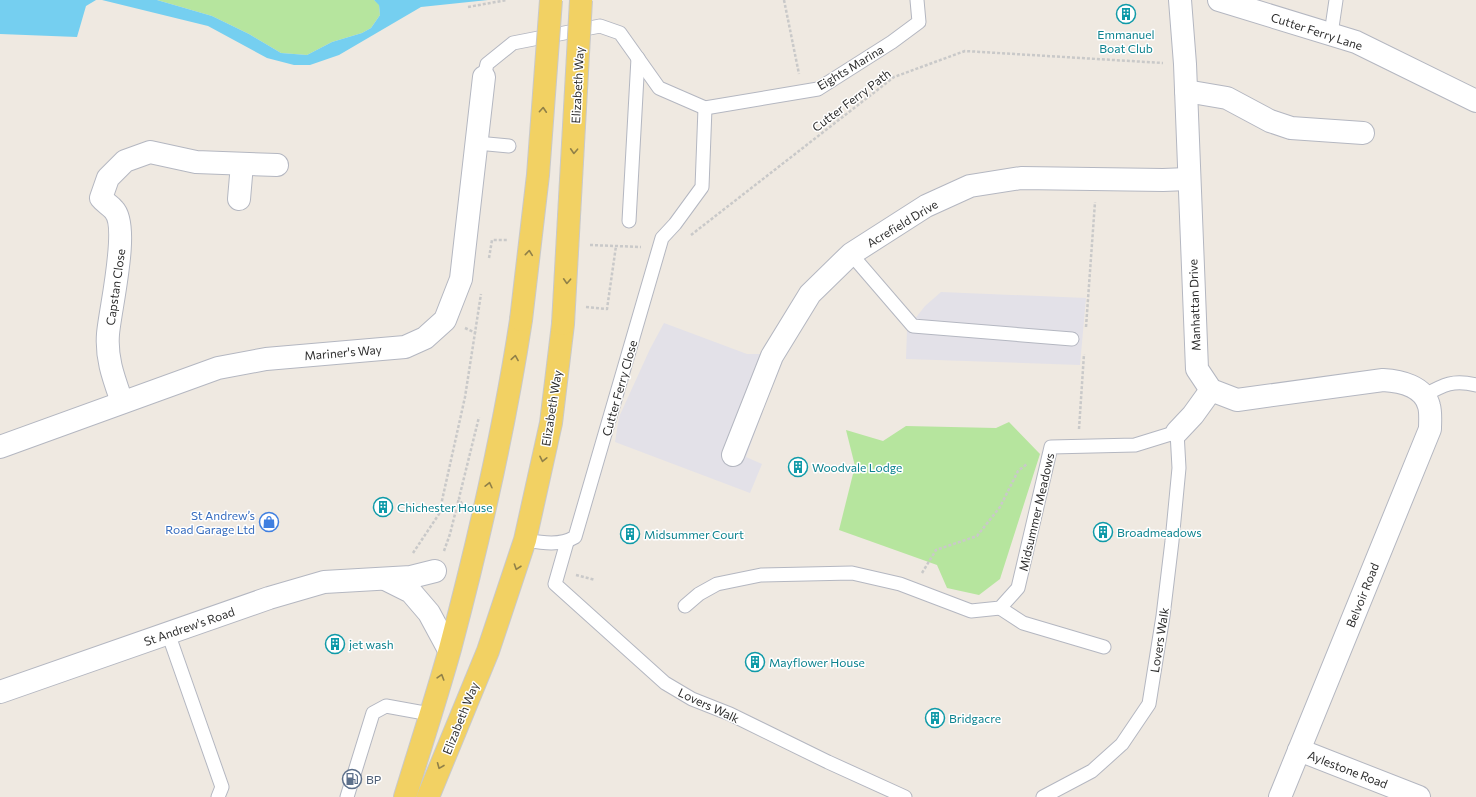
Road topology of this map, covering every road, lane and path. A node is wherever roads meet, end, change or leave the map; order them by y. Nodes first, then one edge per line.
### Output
1 (507, 0) edge
2 (551, 0) edge
3 (581, 0) edge
4 (784, 0) edge
5 (917, 0) edge
6 (1180, 0) edge
7 (1336, 0) edge
8 (1229, 1) edge
9 (468, 7) dead end
10 (1331, 34) junction
11 (1164, 56) dead end
12 (638, 58) junction
13 (484, 77) joint
14 (803, 91) junction
15 (1186, 91) junction
16 (1476, 101) edge
17 (705, 108) junction
18 (1363, 133) dead end
19 (478, 143) junction
20 (509, 146) dead end
21 (242, 164) junction
22 (277, 165) dead end
23 (1096, 178) junction
24 (1188, 179) junction
25 (239, 199) dead end
26 (630, 221) dead end
27 (492, 240) dead end
28 (660, 242) junction
29 (616, 246) dead end
30 (851, 254) junction
31 (488, 260) dead end
32 (482, 287) dead end
33 (580, 306) dead end
34 (1086, 328) dead end
35 (1072, 339) dead end
36 (1084, 352) dead end
37 (1476, 385) edge
38 (1211, 390) junction
39 (1422, 394) junction
40 (122, 402) junction
41 (1177, 432) junction
42 (1078, 446) junction
43 (0, 447) edge
44 (733, 455) dead end
45 (1048, 459) junction
46 (458, 498) dead end
47 (571, 539) junction
48 (525, 540) junction
49 (438, 563) joint
50 (382, 578) junction
51 (915, 590) junction
52 (685, 606) dead end
53 (1000, 608) junction
54 (168, 633) junction
55 (1104, 647) dead end
56 (449, 650) junction
57 (0, 692) edge
58 (430, 714) junction
59 (1299, 750) junction
60 (218, 797) edge
61 (347, 797) edge
62 (405, 797) edge
63 (428, 797) edge
64 (905, 797) edge
65 (1043, 797) edge
66 (1280, 797) edge
67 (1419, 797) edge

1 - 9 path
56 -> 2 main road, bridge
3 -> 48 main road, Elizabeth Way, bridge
4 - 14 path
5 - 14 lane, Eights Marina
6 - 15 street, Manhattan Drive
7 - 10 lane
8 - 10 street, Cutter Ferry Lane
10 - 16 street, Cutter Ferry Lane
11 - 28 path, Cutter Ferry Path
12 - 13 lane
12 - 17 lane
12 - 26 lane
13 - 19 street, Mariner's Way
14 - 17 lane, Eights Marina
15 - 18 street
15 - 24 street, Manhattan Drive
17 - 28 lane
19 - 20 lane
19 - 40 street, Mariner's Way
21 - 22 street, Capstan Close
21 - 25 street
21 - 40 street, Capstan Close
23 - 24 street, Acrefield Drive
23 - 30 street, Acrefield Drive
23 - 34 path
24 - 38 street, Manhattan Drive
27 - 31 path
28 - 47 lane, Cutter Ferry Close
29 - 33 path
30 - 35 lane
30 - 44 street, Acrefield Drive
32 - 50 path
36 - 42 path
37 - 39 lane
38 - 39 street
38 - 41 street, Midsummer Meadows
39 - 59 street, Belvoir Road
40 - 43 street, Mariner's Way
41 - 42 lane, Midsummer Meadows
41 - 65 lane, Lovers Walk
42 - 45 lane, Midsummer Meadows
45 - 51 path
45 - 53 lane, Midsummer Meadows
46 - 49 path
47 - 48 lane
47 - 64 lane, Lovers Walk
48 -> 63 main road, Elizabeth Way
49 - 50 street, St Andrew's Road
50 - 54 street, St Andrew's Road
50 - 56 street, St Andrew's Road
51 - 52 lane
51 - 53 lane
53 - 55 lane
54 - 57 street, St Andrew's Road
54 - 60 lane
58 -> 56 main road
58 - 61 lane
58 - 62 main road
59 - 66 street, Belvoir Road
59 - 67 street, Aylestone Road

